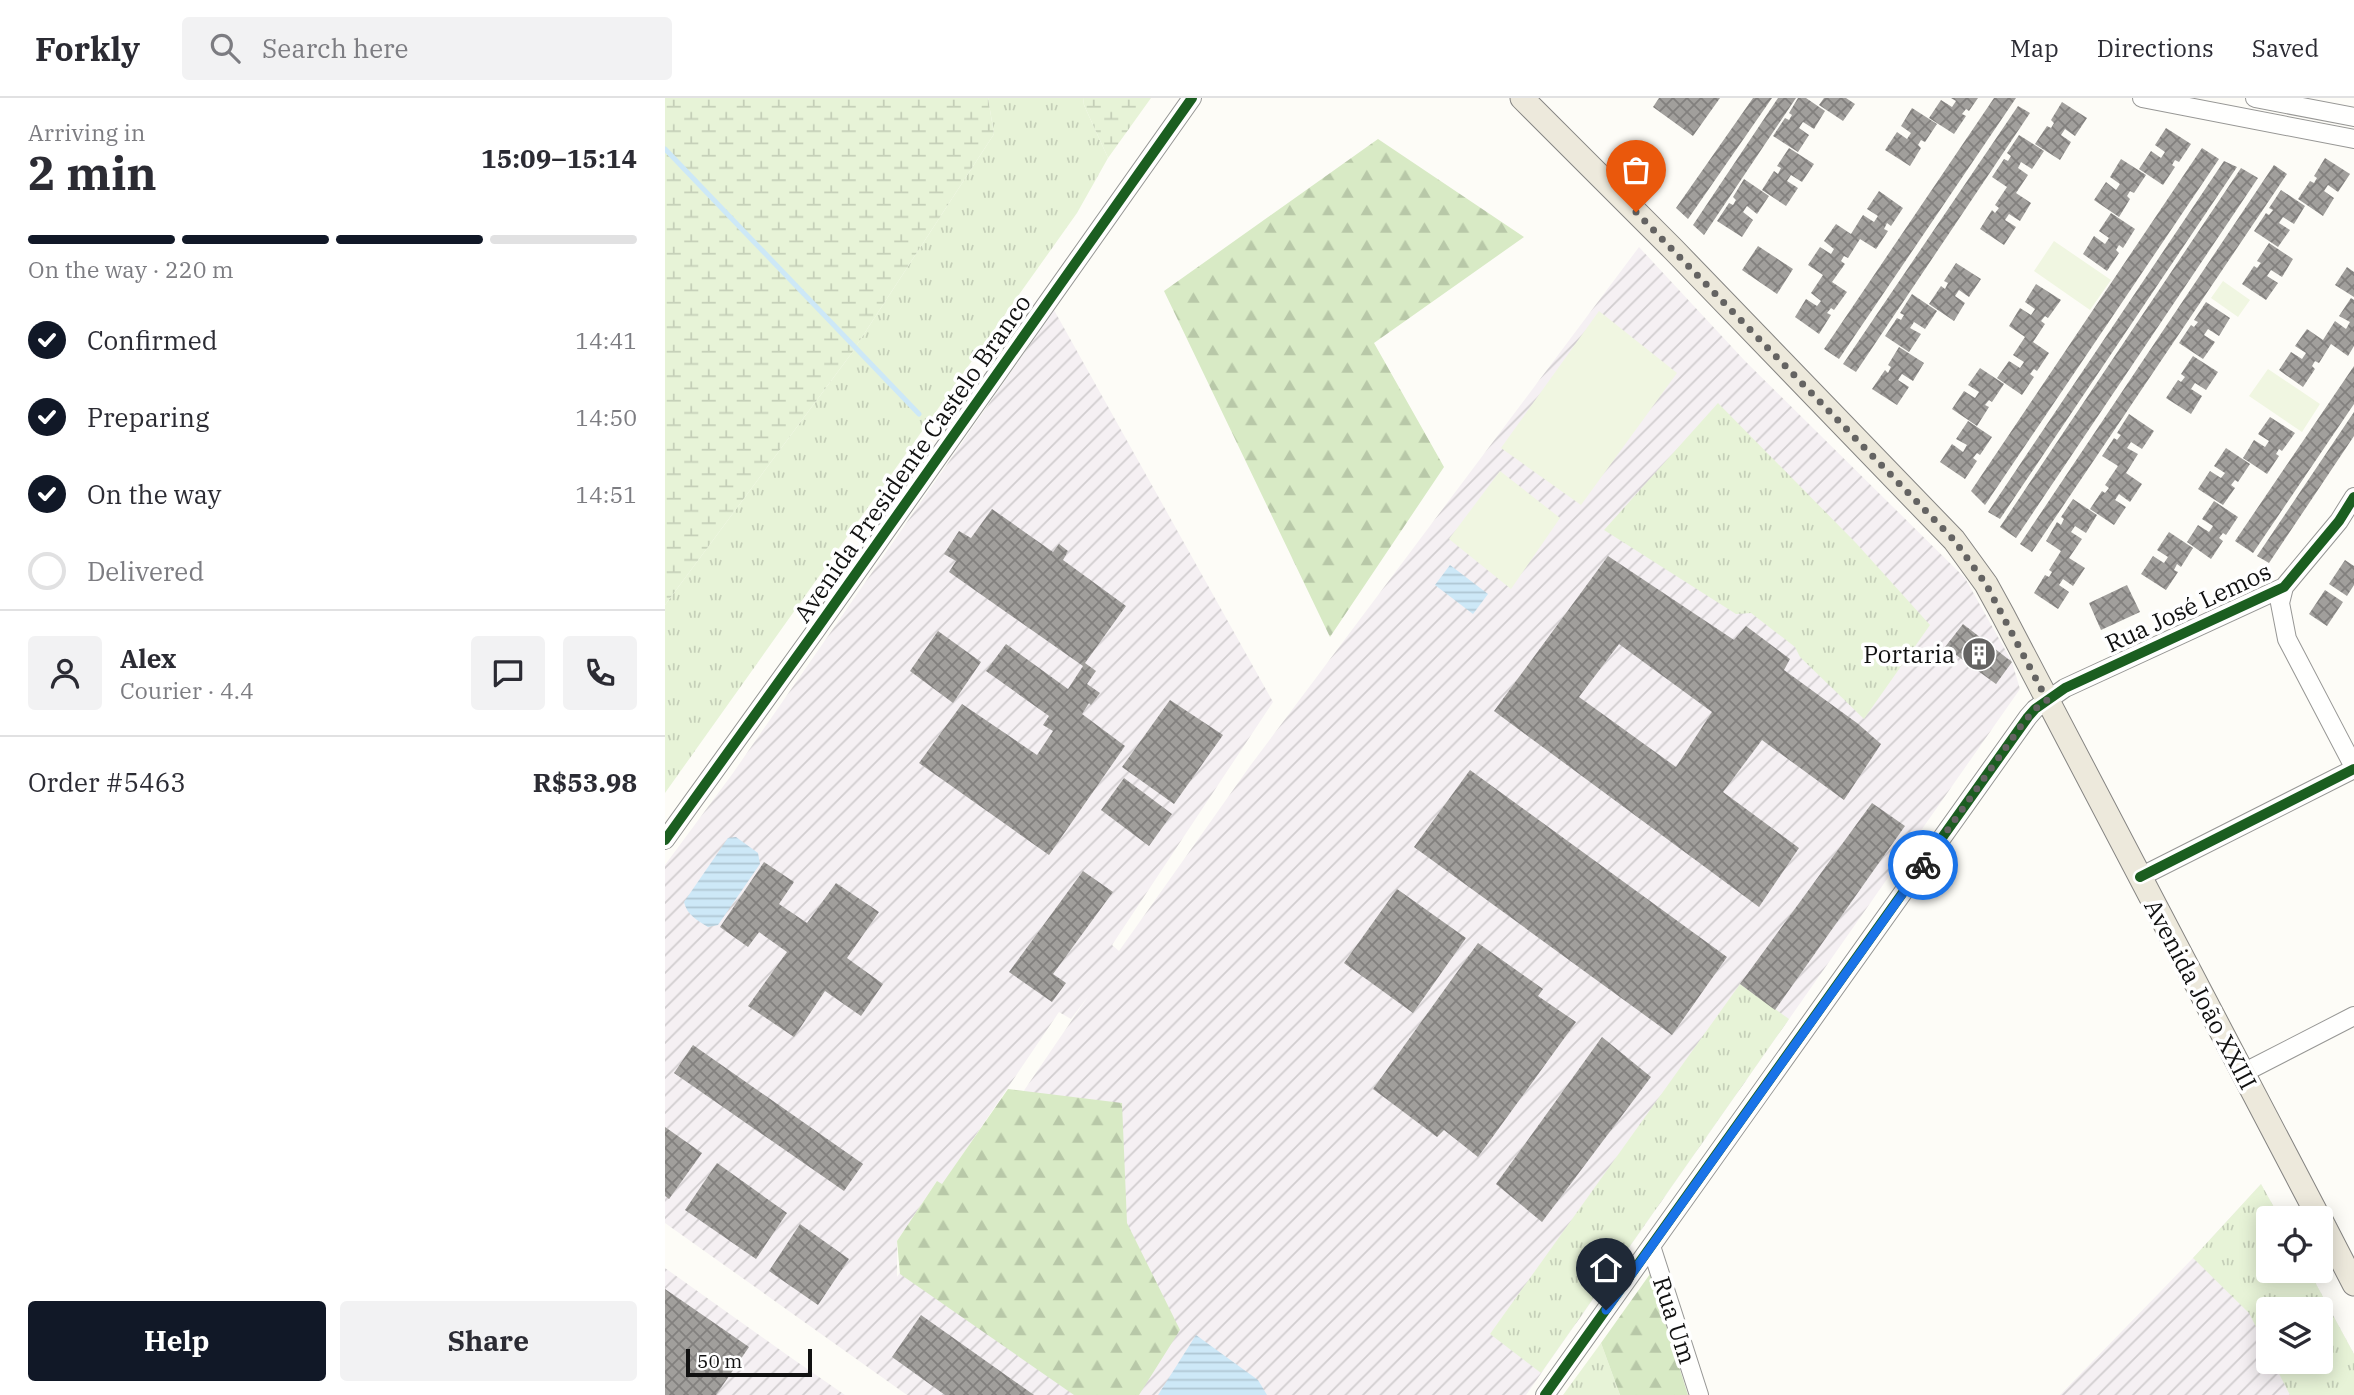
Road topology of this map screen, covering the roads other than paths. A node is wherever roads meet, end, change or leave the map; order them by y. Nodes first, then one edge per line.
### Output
1 (1192, 98) edge
2 (1522, 98) edge
3 (2142, 98) edge
4 (2255, 98) edge
5 (2354, 117) edge
6 (2354, 139) edge
7 (2354, 497) edge
8 (2284, 587) junction
9 (2047, 700) junction
10 (2354, 768) edge
11 (665, 840) edge
12 (2140, 877) junction
13 (2354, 1016) edge
14 (2243, 1073) junction
15 (2313, 1206) edge
16 (2333, 1244) edge
17 (1651, 1246) junction
18 (2354, 1284) edge
19 (1545, 1395) edge
20 (1699, 1395) edge

1 - 11 street, Avenida Presidente Castelo Branco
2 - 9 main road, Avenida João XXIII
3 - 6 street
4 - 5 street
7 - 8 street, Rua José Lemos
8 - 9 street, Rua José Lemos
8 - 10 street
9 - 12 main road, Avenida João XXIII
9 - 17 street, Rua José Lemos
10 - 12 street
12 - 14 main road, Avenida João XXIII
13 - 14 street
14 - 15 main road, Avenida João XXIII
16 - 18 main road, Avenida João XXIII
17 - 19 street, Rua José Lemos
17 - 20 street, Rua Um

